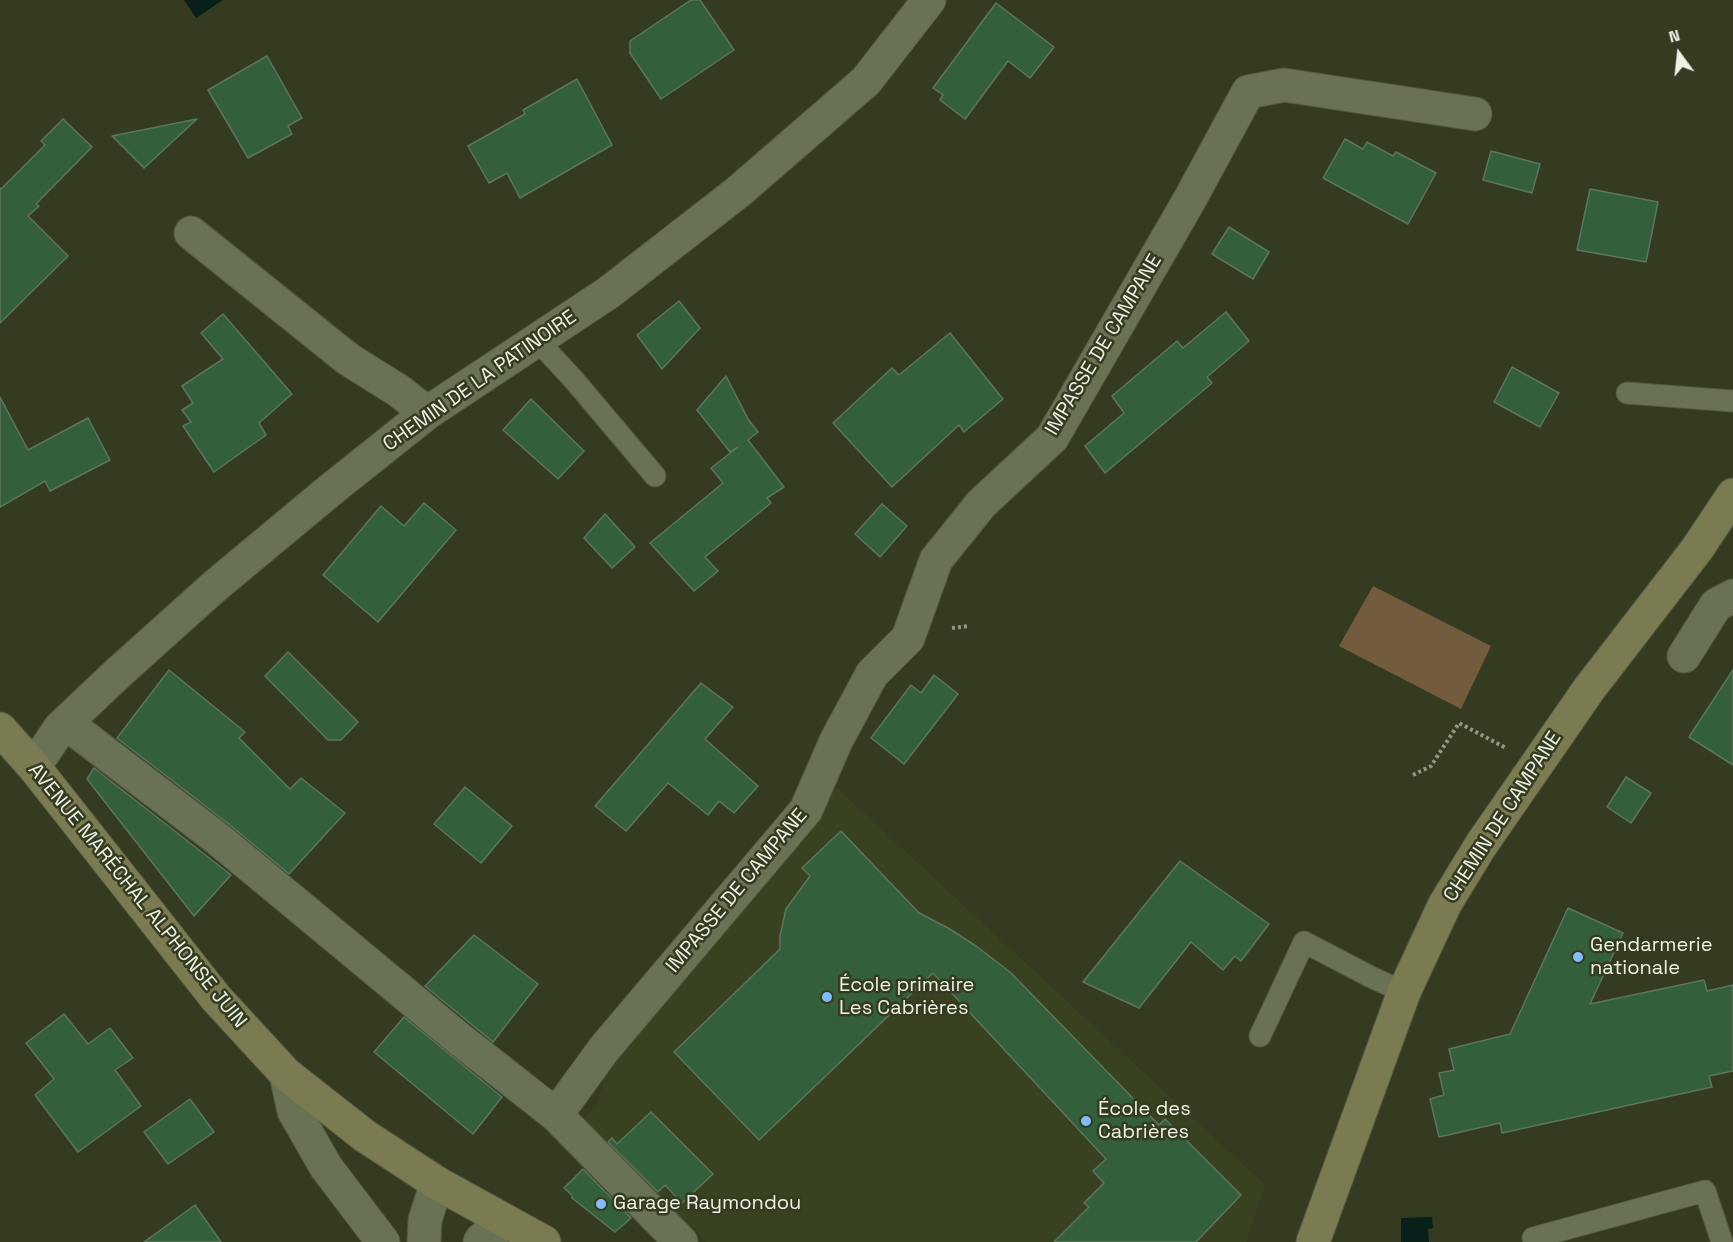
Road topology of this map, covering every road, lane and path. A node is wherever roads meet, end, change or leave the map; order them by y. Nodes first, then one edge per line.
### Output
1 (929, 0) edge
2 (1475, 114) dead end
3 (191, 233) dead end
4 (536, 339) junction
5 (1628, 393) dead end
6 (1733, 401) edge
7 (427, 413) junction
8 (655, 476) dead end
9 (1733, 495) edge
10 (1733, 596) edge
11 (1684, 656) dead end
12 (66, 723) junction
13 (0, 729) edge
14 (1506, 748) dead end
15 (34, 767) junction
16 (1413, 775) dead end
17 (1404, 992) junction
18 (1260, 1036) dead end
19 (286, 1074) junction
20 (556, 1115) junction
21 (436, 1183) junction
22 (507, 1222) junction
23 (1533, 1238) dead end
24 (383, 1242) edge
25 (424, 1242) edge
26 (480, 1242) edge
27 (544, 1242) edge
28 (681, 1242) edge
29 (1314, 1242) edge
30 (1722, 1242) edge

1 - 4 street, CHEMIN DE LA PATINOIRE
2 - 20 street, IMPASSE DE CAMPANE
3 - 7 street
4 - 7 street, CHEMIN DE LA PATINOIRE
4 - 8 lane
5 - 6 lane
7 - 12 street, CHEMIN DE LA PATINOIRE
9 - 17 main road, CHEMIN DE CAMPANE
10 - 11 street
12 - 15 street, CHEMIN DE LA PATINOIRE
12 - 20 street
13 - 15 main road, AVENUE MARÉCHAL ALPHONSE JUIN
14 - 16 path
15 - 19 main road, AVENUE MARÉCHAL ALPHONSE JUIN
17 - 18 lane
17 - 29 main road, CHEMIN DE CAMPANE
19 - 21 main road, AVENUE MARÉCHAL ALPHONSE JUIN
19 - 24 street
20 - 28 street
21 - 22 main road, AVENUE MARÉCHAL ALPHONSE JUIN
21 - 25 street
22 - 26 street
22 - 27 main road, AVENUE MARÉCHAL ALPHONSE JUIN
23 - 30 lane

